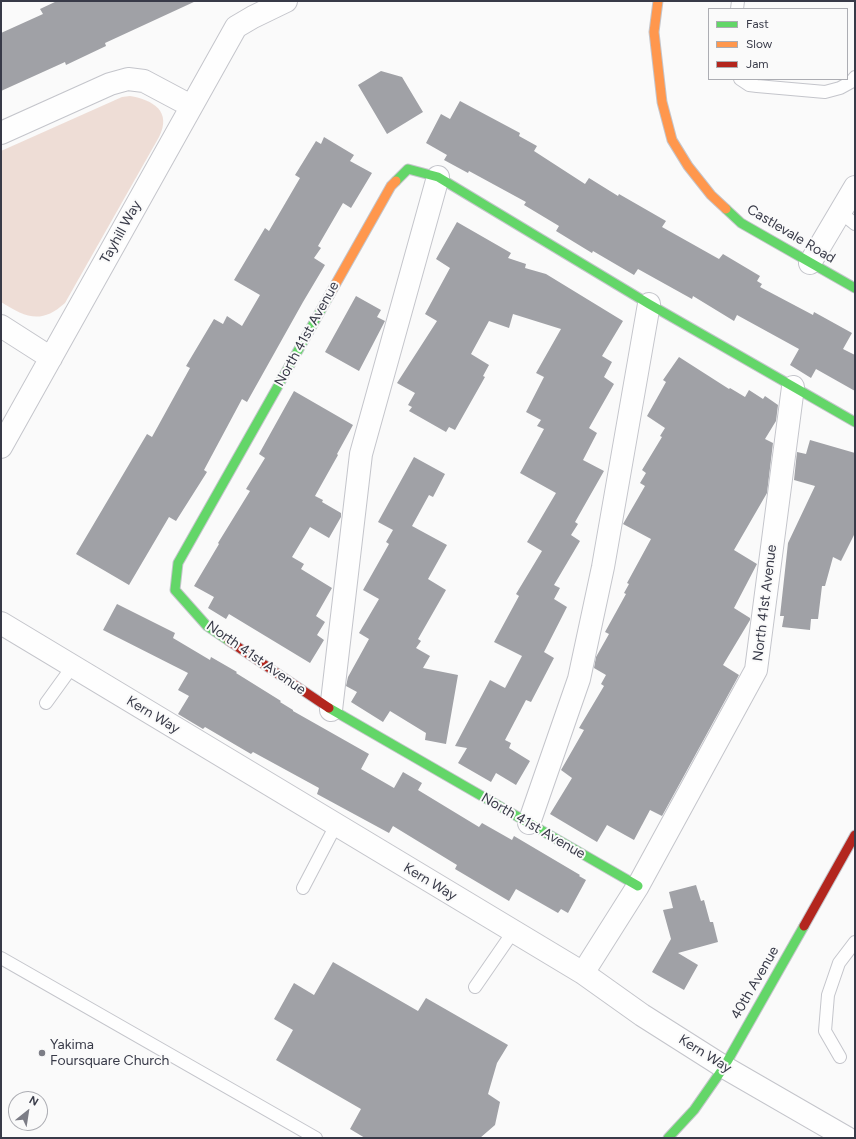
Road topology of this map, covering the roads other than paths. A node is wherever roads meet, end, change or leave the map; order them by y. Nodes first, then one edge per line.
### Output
1 (286, 1) edge
2 (658, 1) edge
3 (855, 77) edge
4 (742, 80) edge
5 (191, 106) junction
6 (1, 133) edge
7 (438, 177) junction
8 (855, 187) edge
9 (848, 218) edge
10 (810, 263) junction
11 (855, 288) edge
12 (649, 304) junction
13 (1, 326) edge
14 (51, 358) junction
15 (793, 386) junction
16 (855, 422) edge
17 (1, 447) edge
18 (6, 626) edge
19 (72, 667) junction
20 (46, 703) dead end
21 (331, 710) junction
22 (529, 823) junction
23 (336, 825) junction
24 (855, 835) edge
25 (638, 886) junction
26 (303, 888) dead end
27 (513, 932) junction
28 (855, 942) edge
29 (1, 958) edge
30 (583, 973) junction
31 (475, 987) dead end
32 (840, 1057) dead end
33 (724, 1066) junction
34 (316, 1138) edge
35 (668, 1138) edge
36 (847, 1138) edge

1 - 5 street, Tayhill Way
2 - 10 street, Castlevale Road
3 - 4 lane
5 - 6 street
5 - 14 street, Tayhill Way
7 - 12 street
7 - 21 street
7 - 21 street, North 41st Avenue
8 - 9 street
9 - 10 street
10 - 11 street, Castlevale Road
12 - 15 street
12 - 22 street
13 - 14 street
14 - 17 street, Tayhill Way
15 - 16 street
15 - 25 street, North 41st Avenue
18 - 19 street, Kern Way
19 - 20 lane
19 - 23 street, Kern Way
21 - 22 street, North 41st Avenue
22 - 25 street, North 41st Avenue
23 - 26 lane
23 - 27 street, Kern Way
24 - 33 street, 40th Avenue
25 - 30 street, North 41st Avenue
27 - 30 street, Kern Way
27 - 31 lane
28 - 32 lane
29 - 34 lane
30 - 33 street, Kern Way
33 - 35 street, 40th Avenue
33 - 36 street, Kern Way

